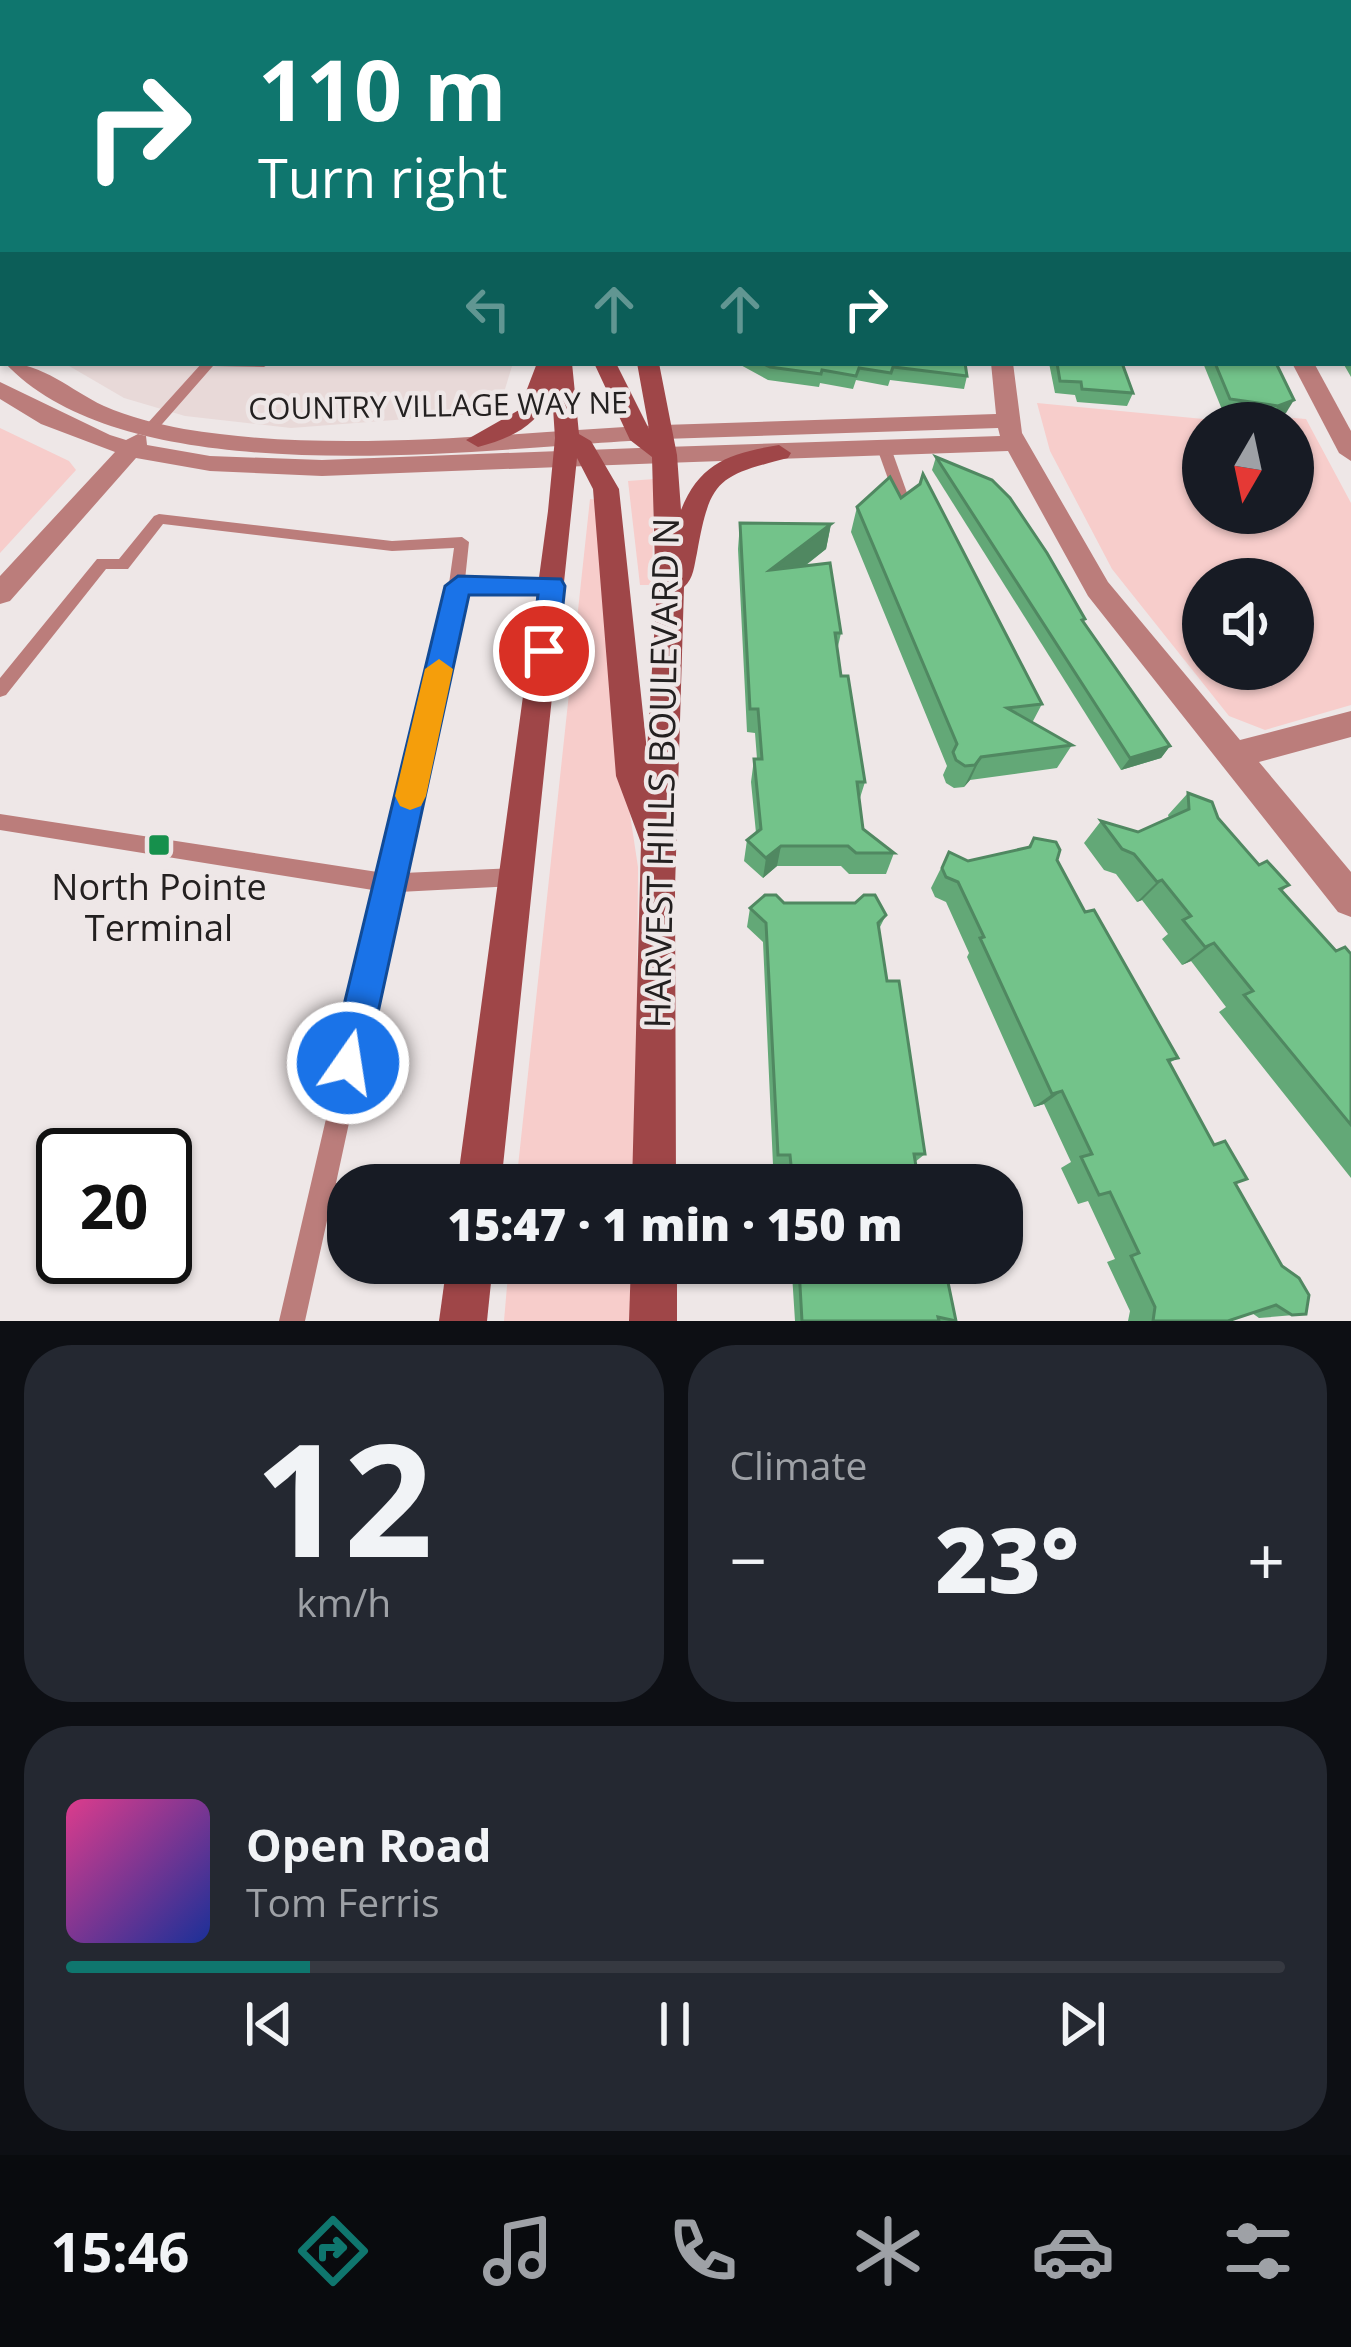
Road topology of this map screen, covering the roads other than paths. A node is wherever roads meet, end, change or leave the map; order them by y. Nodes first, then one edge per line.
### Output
1 (21, 366) edge
2 (209, 366) edge
3 (547, 366) edge
4 (561, 366) edge
5 (606, 366) edge
6 (648, 366) edge
7 (1002, 366) edge
8 (1305, 366) edge
9 (0, 389) edge
10 (151, 428) junction
11 (1012, 432) junction
12 (478, 440) junction
13 (655, 440) junction
14 (884, 448) junction
15 (128, 450) junction
16 (575, 453) junction
17 (778, 453) junction
18 (1351, 453) edge
19 (904, 504) edge
20 (458, 586) junction
21 (552, 586) junction
22 (0, 594) edge
23 (668, 620) junction
24 (0, 690) edge
25 (1351, 724) edge
26 (1237, 755) junction
27 (0, 822) edge
28 (658, 854) junction
29 (516, 877) junction
30 (389, 883) junction
31 (1351, 899) edge
32 (482, 1164) edge
33 (654, 1164) edge
34 (320, 1195) junction
35 (327, 1195) edge
36 (467, 1284) edge
37 (654, 1284) edge
38 (292, 1321) edge
39 (463, 1321) edge
40 (653, 1321) edge

1 - 10 street, COUNTRY VILLAGE WAY NE
2 - 10 lane
3 - 12 main road
4 - 16 main road
5 - 13 main road
6 - 13 main road, HARVEST HILLS BOULEVARD N
7 - 11 street
8 - 18 street
9 - 15 street, COUNTRY VILLAGE WAY NE
10 - 12 street, COUNTRY VILLAGE WAY NE
10 - 15 street
11 - 13 street
11 - 14 street
11 - 26 street
12 - 16 street, COUNTRY VILLAGE WAY NE
13 - 16 street, COUNTRY VILLAGE WAY NE
13 - 16 street, COUNTRY VILLAGE WAY NE
13 - 17 street
13 - 23 main road, HARVEST HILLS BOULEVARD N
14 - 17 street
14 - 19 lane
15 - 16 street, COUNTRY VILLAGE WAY NE
15 - 22 street
16 - 21 main road
16 - 28 main road
17 - 23 main road
20 - 21 lane
20 - 24 lane
20 - 30 lane
21 - 29 main road
23 - 28 main road, HARVEST HILLS BOULEVARD N
25 - 26 street
26 - 31 street
27 - 30 lane
28 - 33 main road, HARVEST HILLS BOULEVARD N
29 - 30 lane
29 - 32 main road
30 - 34 lane
34 - 35 lane
34 - 38 lane
36 - 39 main road
37 - 40 main road

